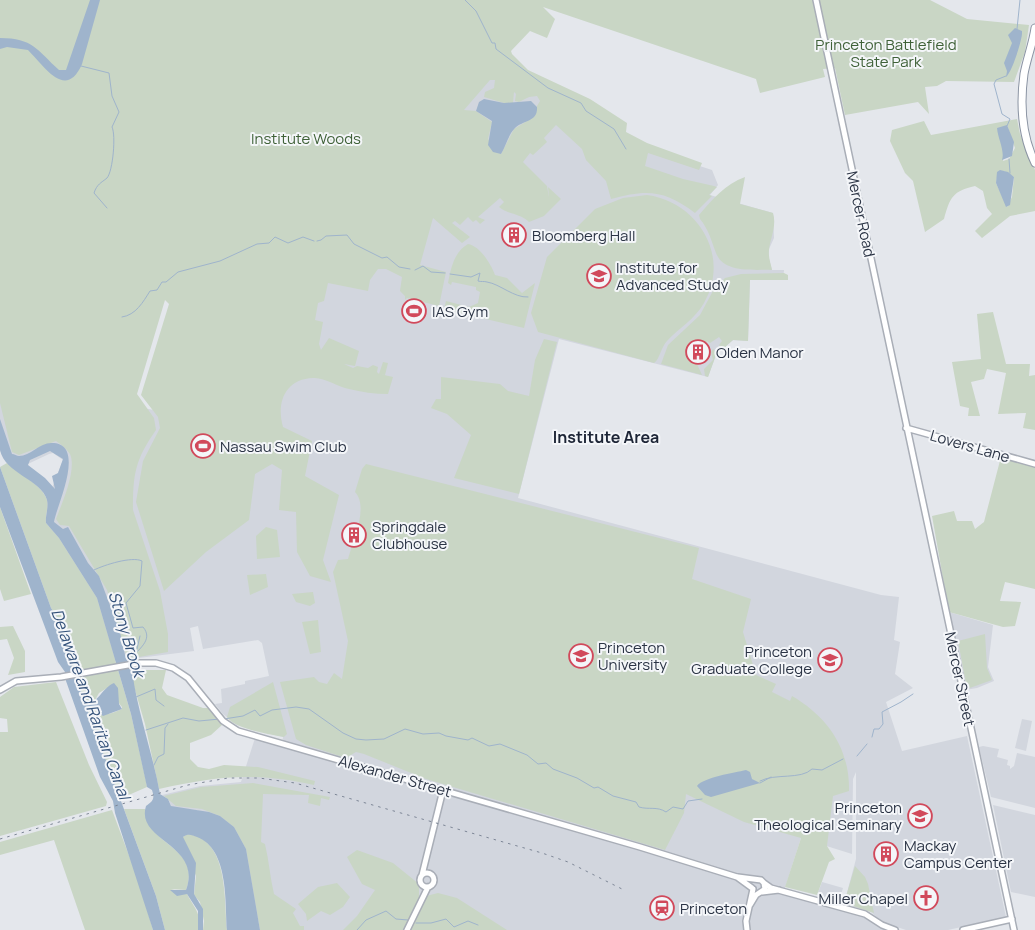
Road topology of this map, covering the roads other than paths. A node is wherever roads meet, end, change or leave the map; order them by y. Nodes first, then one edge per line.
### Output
1 (816, 0) edge
2 (1035, 28) edge
3 (1035, 163) edge
4 (906, 428) junction
5 (1035, 464) edge
6 (0, 690) edge
7 (443, 790) junction
8 (427, 857) junction
9 (431, 874) junction
10 (422, 875) junction
11 (737, 877) junction
12 (757, 880) junction
13 (764, 883) junction
14 (422, 886) junction
15 (428, 887) junction
16 (752, 888) junction
17 (779, 890) junction
18 (760, 893) junction
19 (422, 899) junction
20 (750, 905) junction
21 (1012, 919) junction
22 (407, 930) edge
23 (747, 930) edge
24 (895, 930) edge
25 (962, 930) edge
26 (1014, 930) edge

1 - 4 main road, Mercer Road
2 - 3 highway
4 - 5 main road, Lovers Lane
4 - 21 main road, Mercer Street
6 - 7 main road, Alexander Street
7 - 8 main road
7 - 11 main road, Alexander Street
8 - 9 main road
8 - 10 main road
9 - 10 main road
9 - 15 main road
10 - 14 main road
11 - 12 main road, Alexander Street
11 - 16 main road, Alexander Street
12 - 13 main road
12 - 16 main road
13 - 17 main road
13 - 18 main road
14 - 15 main road
14 - 19 main road
15 - 19 main road
16 - 18 main road
16 - 20 main road
17 - 18 main road
17 - 24 main road
18 - 20 main road
19 - 22 main road
20 - 23 main road
21 - 25 main road
21 - 26 main road, Mercer Street

